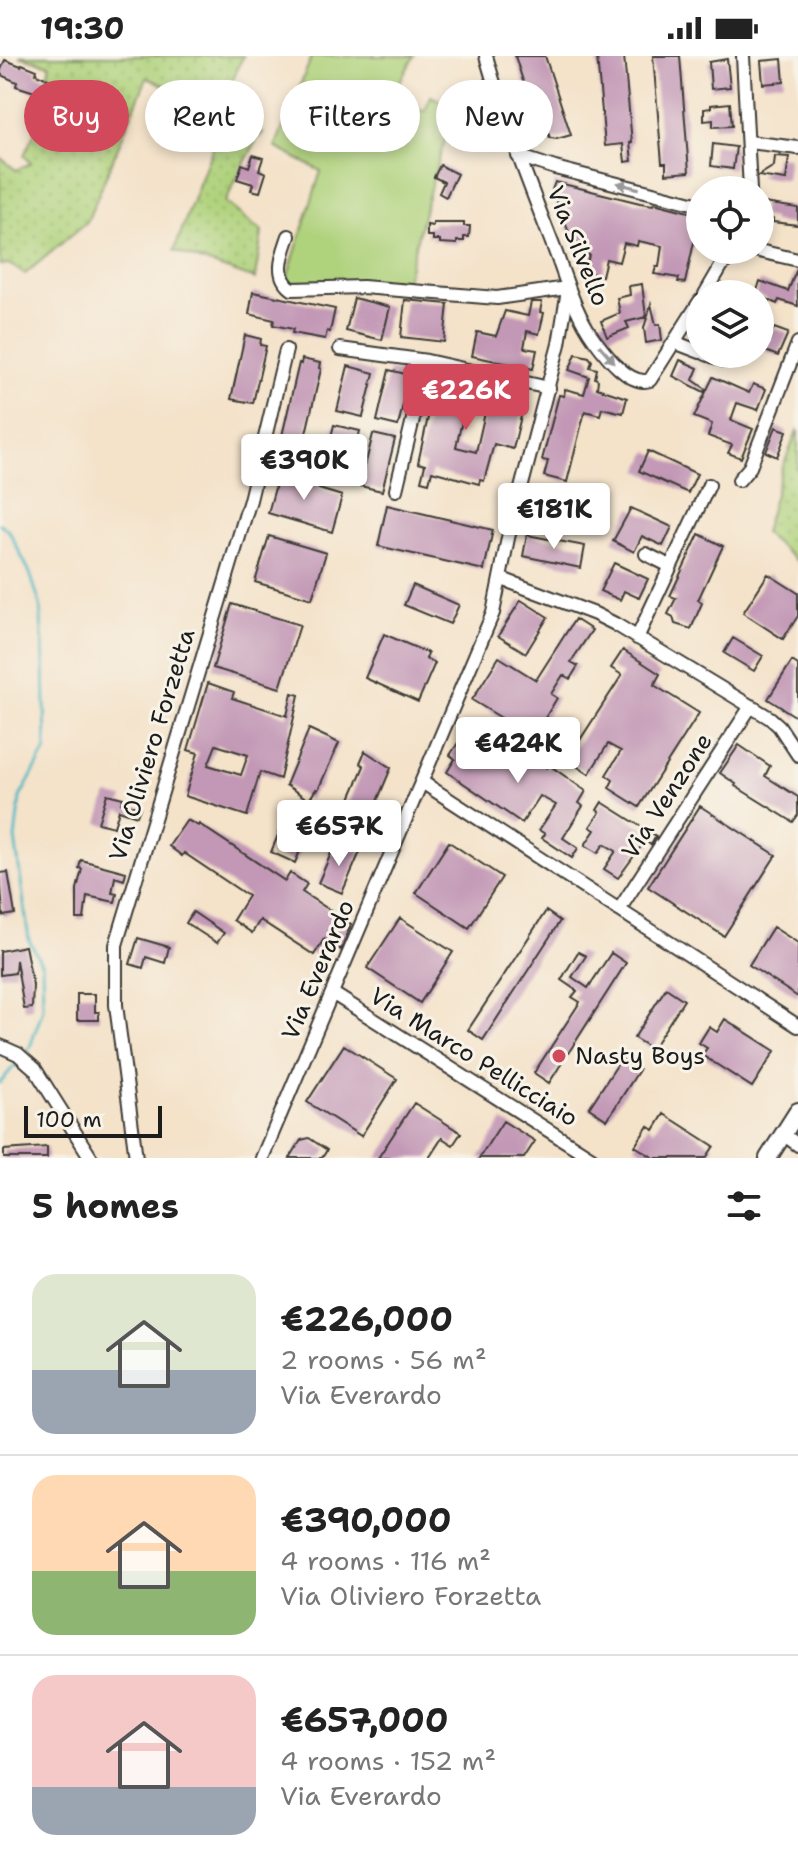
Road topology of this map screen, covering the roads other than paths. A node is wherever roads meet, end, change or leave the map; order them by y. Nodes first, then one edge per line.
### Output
1 (486, 56) edge
2 (743, 56) edge
3 (749, 142) junction
4 (798, 148) edge
5 (518, 156) junction
6 (555, 168) junction
7 (750, 176) edge
8 (527, 179) junction
9 (686, 201) edge
10 (289, 236) dead end
11 (774, 254) edge
12 (798, 260) edge
13 (568, 289) junction
14 (686, 323) edge
15 (587, 327) junction
16 (674, 342) junction
17 (798, 343) edge
18 (559, 344) junction
19 (686, 347) edge
20 (340, 349) dead end
21 (286, 350) dead end
22 (427, 361) junction
23 (549, 388) junction
24 (739, 480) dead end
25 (709, 485) dead end
26 (396, 490) dead end
27 (646, 554) dead end
28 (670, 566) junction
29 (502, 579) junction
30 (637, 638) junction
31 (751, 706) junction
32 (798, 755) edge
33 (422, 782) junction
34 (619, 910) junction
35 (332, 993) junction
36 (798, 1026) edge
37 (0, 1046) edge
38 (798, 1111) edge
39 (783, 1134) junction
40 (798, 1145) edge
41 (91, 1158) edge
42 (136, 1158) edge
43 (262, 1158) edge
44 (592, 1158) edge
45 (768, 1158) edge

1 - 5 street, Via Silvello
2 - 3 street
3 - 4 street
3 - 7 street
5 - 6 street
5 - 8 street, Via Silvello
6 - 8 street
9 -> 6 street
8 - 13 street, Via Silvello
10 - 13 street
11 - 12 street
13 - 15 street, Via Silvello
13 - 18 street, Via Everardo
14 - 16 street, Via Silvello
15 -> 16 street, Via Silvello
15 - 18 street
16 - 19 street
17 - 24 street
18 - 23 street, Via Everardo
20 - 22 street
21 - 42 street, Via Oliviero Forzetta
22 - 23 street
22 - 26 street
23 - 29 street, Via Everardo
25 - 28 street
27 - 28 street
28 - 30 street
29 - 30 street
29 - 33 street, Via Everardo
30 - 31 street
31 - 32 street
31 - 34 street, Via Venzone
33 - 34 street
33 - 35 street, Via Everardo
34 - 36 street
35 - 43 street, Via Everardo
35 - 44 street, Via Marco Pellicciaio
37 - 41 street
38 - 39 main road
39 - 40 street
39 - 45 main road

